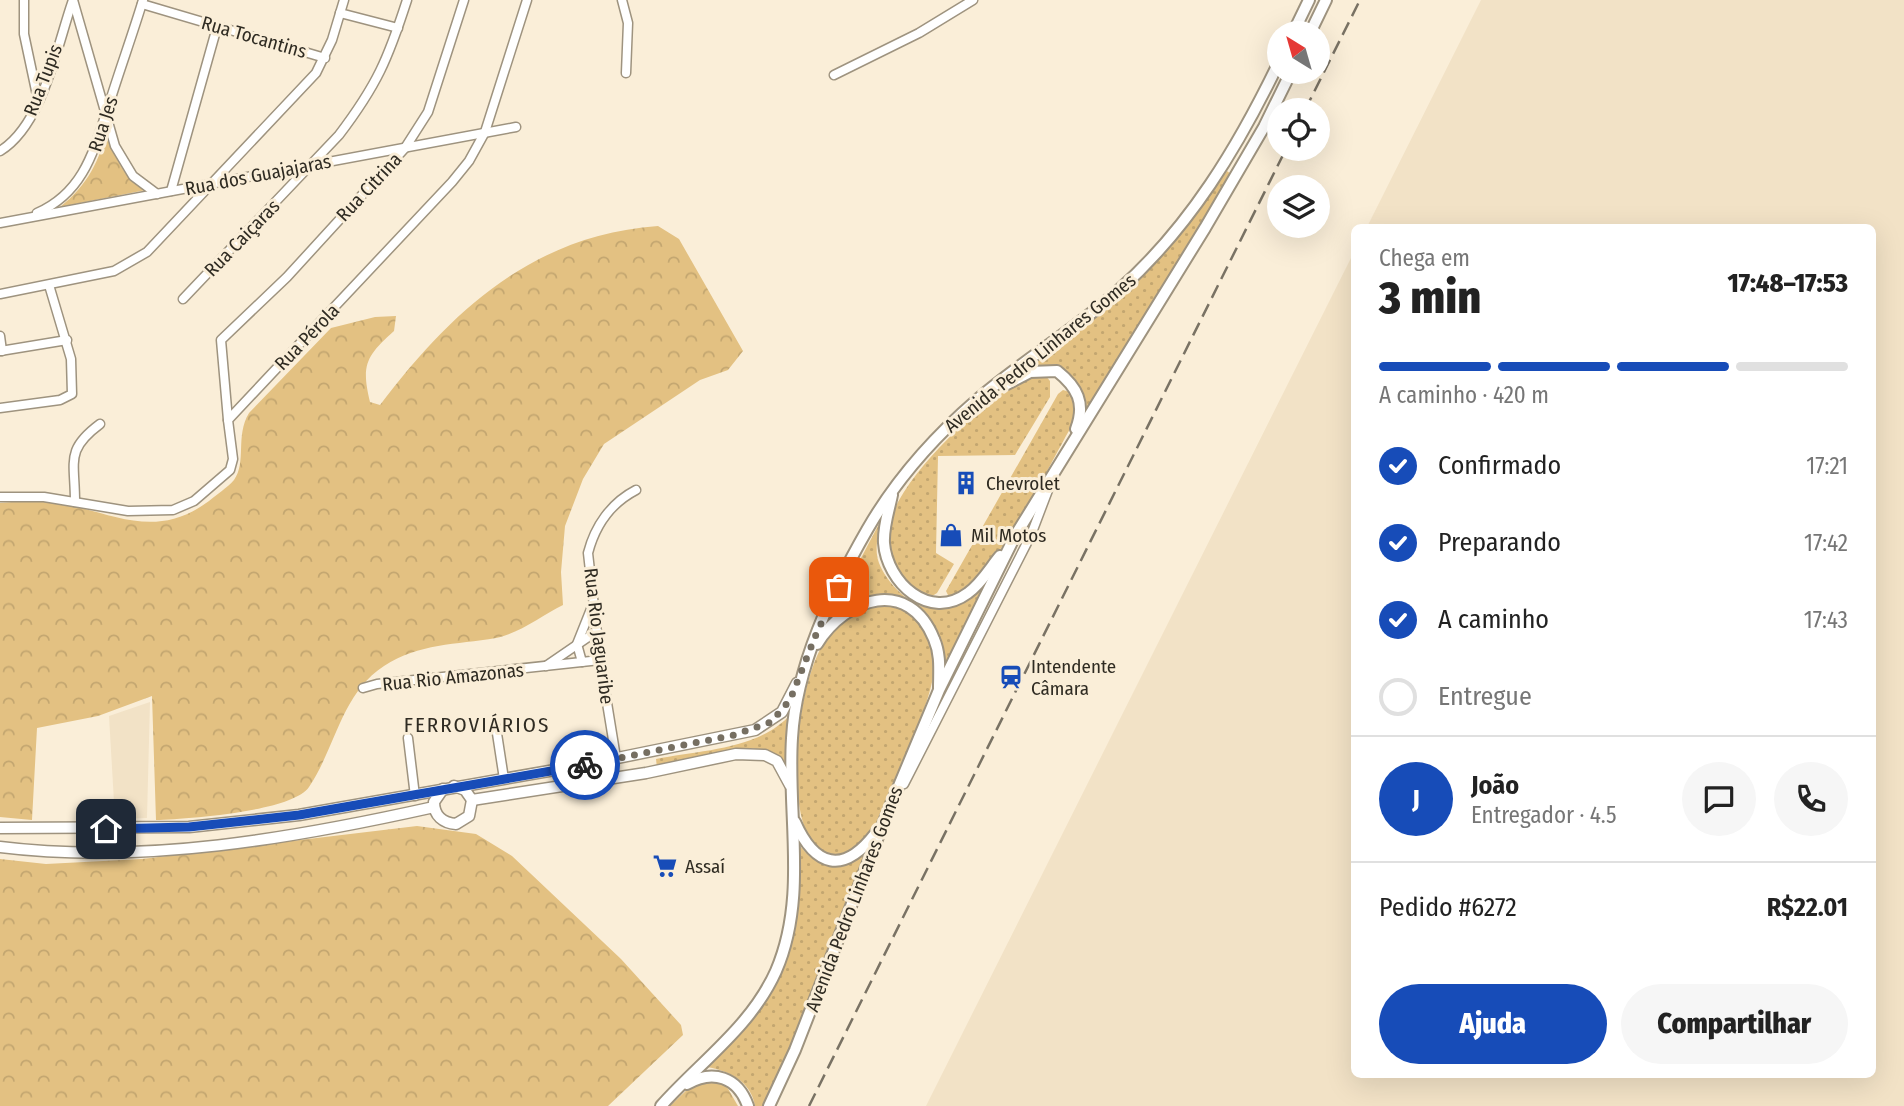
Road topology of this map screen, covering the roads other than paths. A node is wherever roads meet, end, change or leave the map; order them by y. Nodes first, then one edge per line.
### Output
1 (24, 0) edge
2 (73, 0) edge
3 (344, 0) edge
4 (407, 0) edge
5 (464, 0) edge
6 (527, 0) edge
7 (622, 0) edge
8 (973, 0) edge
9 (1309, 0) edge
10 (1326, 0) edge
11 (142, 2) edge
12 (340, 13) junction
13 (1299, 21) edge
14 (1316, 21) edge
15 (217, 27) junction
16 (398, 28) junction
17 (325, 58) junction
18 (626, 73) dead end
19 (834, 75) dead end
20 (1268, 84) edge
21 (1284, 84) edge
22 (38, 100) junction
23 (106, 114) junction
24 (516, 127) dead end
25 (485, 132) junction
26 (405, 148) junction
27 (0, 151) edge
28 (313, 163) junction
29 (210, 185) junction
30 (171, 191) junction
31 (157, 194) junction
32 (24, 219) junction
33 (0, 223) edge
34 (49, 285) junction
35 (0, 294) edge
36 (183, 299) dead end
37 (0, 336) edge
38 (67, 340) junction
39 (1, 351) edge
40 (979, 398) junction
41 (0, 408) edge
42 (228, 420) junction
43 (100, 424) dead end
44 (1072, 441) junction
45 (1053, 473) junction
46 (894, 489) junction
47 (636, 490) dead end
48 (0, 497) edge
49 (75, 502) junction
50 (1015, 536) junction
51 (594, 601) junction
52 (597, 631) junction
53 (577, 644) junction
54 (600, 660) junction
55 (582, 662) junction
56 (543, 667) junction
57 (803, 671) junction
58 (363, 688) dead end
59 (939, 690) junction
60 (496, 727) dead end
61 (408, 738) dead end
62 (641, 754) junction
63 (616, 758) junction
64 (646, 773) junction
65 (504, 779) junction
66 (448, 787) junction
67 (791, 787) junction
68 (415, 796) junction
69 (472, 800) junction
70 (891, 804) junction
71 (434, 807) junction
72 (792, 813) junction
73 (883, 824) junction
74 (0, 828) edge
75 (0, 847) edge
76 (672, 1093) junction
77 (661, 1106) edge
78 (748, 1106) edge
79 (769, 1106) edge

1 - 22 street
2 - 22 street, Rua Tupis
2 - 23 street
3 - 12 street
4 - 16 street, Rua Caiçaras
5 - 26 street, Rua Citrina
6 - 25 street, Rua Pérola
7 - 18 street
8 - 19 street
9 - 13 highway
10 - 14 highway
11 - 15 street, Rua Tocantins
11 - 23 street, Rua Jes
12 - 16 street
12 - 17 street
15 - 17 street, Rua Tocantins
15 - 30 street
16 - 28 street, Rua Caiçaras
17 - 29 street
20 - 40 highway, Avenida Pedro Linhares Gomes
21 - 44 highway, Avenida Pedro Linhares Gomes
22 - 27 street, Rua Tupis
23 - 31 street
23 - 32 street, Rua Jes
24 - 25 street, Rua dos Guajajaras
25 - 26 street, Rua dos Guajajaras
25 - 42 street, Rua Pérola
26 - 28 street, Rua dos Guajajaras
26 - 42 street, Rua Citrina
28 - 29 street, Rua dos Guajajaras
28 - 36 street, Rua Caiçaras
29 - 30 street, Rua dos Guajajaras
29 - 34 street
30 - 31 street, Rua dos Guajajaras
31 - 32 street, Rua dos Guajajaras
32 - 33 street, Rua dos Guajajaras
34 - 35 street
34 - 38 street
37 - 39 street
38 - 39 street
38 - 41 street
40 - 44 highway
40 - 46 highway, Avenida Pedro Linhares Gomes
42 - 49 street
43 - 49 street
44 - 45 highway, Avenida Pedro Linhares Gomes
45 - 50 highway, Avenida Pedro Linhares Gomes
45 - 70 street
46 - 50 highway
46 - 57 highway, Avenida Pedro Linhares Gomes
47 - 51 street, Rua Rio Jaguaribe
48 - 49 street
50 - 59 highway, Avenida Pedro Linhares Gomes
51 - 52 street, Rua Rio Jaguaribe
51 - 53 street
52 - 53 street, Rua Rio Amazonas
52 - 54 street, Rua Rio Jaguaribe
53 - 55 street
53 - 56 street, Rua Rio Amazonas
54 - 55 street, Rua Rio Amazonas
54 - 63 street, Rua Rio Jaguaribe
55 - 56 street, Rua Rio Amazonas
56 - 58 street, Rua Rio Amazonas
57 - 59 highway
57 - 62 main road
57 - 67 highway, Avenida Pedro Linhares Gomes
59 - 70 highway, Avenida Pedro Linhares Gomes
60 - 65 street
61 - 68 street
62 - 63 main road
62 - 64 main road
63 - 65 main road
64 - 67 main road
64 - 69 main road
65 - 66 main road
66 - 68 main road
66 - 69 main road
66 - 71 main road
67 - 72 highway, Avenida Pedro Linhares Gomes
68 - 74 main road
69 - 71 main road
70 - 73 highway, Avenida Pedro Linhares Gomes
71 - 75 main road
72 - 73 highway
72 - 76 highway, Avenida Pedro Linhares Gomes
73 - 79 highway, Avenida Pedro Linhares Gomes
76 - 77 highway, Avenida Pedro Linhares Gomes
76 - 78 highway

